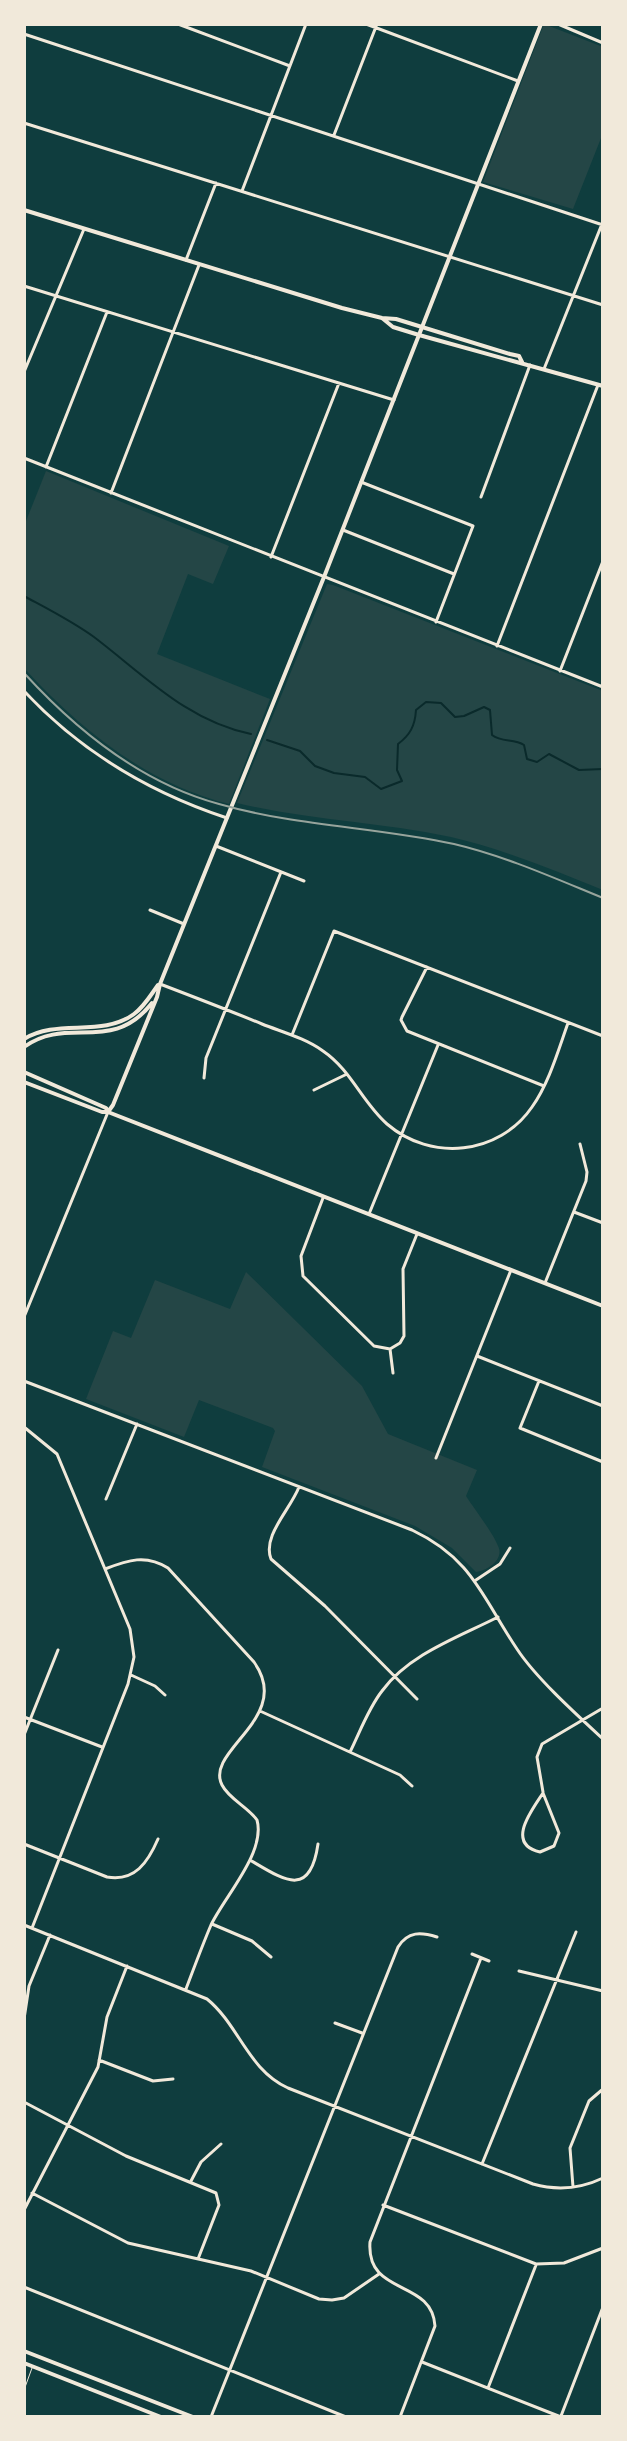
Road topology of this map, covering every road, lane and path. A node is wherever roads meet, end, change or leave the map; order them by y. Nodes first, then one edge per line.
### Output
1 (178, 24) edge
2 (306, 24) edge
3 (366, 24) edge
4 (541, 24) edge
5 (558, 24) edge
6 (376, 26) edge
7 (24, 34) edge
8 (603, 43) edge
9 (290, 66) junction
10 (518, 81) junction
11 (271, 115) junction
12 (24, 123) edge
13 (334, 135) junction
14 (216, 183) junction
15 (478, 183) junction
16 (242, 191) junction
17 (24, 210) edge
18 (602, 224) edge
19 (84, 229) junction
20 (449, 257) junction
21 (186, 260) junction
22 (200, 264) junction
23 (24, 286) edge
24 (55, 296) junction
25 (573, 296) junction
26 (603, 305) edge
27 (107, 312) junction
28 (382, 318) junction
29 (422, 327) junction
30 (174, 332) junction
31 (419, 335) junction
32 (522, 362) junction
33 (530, 365) junction
34 (544, 369) junction
35 (24, 372) edge
36 (339, 383) junction
37 (600, 386) edge
38 (394, 400) junction
39 (24, 458) edge
40 (46, 467) junction
41 (361, 482) junction
42 (111, 493) junction
43 (481, 497) dead end
44 (343, 530) junction
45 (271, 557) junction
46 (603, 561) edge
47 (455, 574) junction
48 (324, 577) junction
49 (436, 622) junction
50 (497, 646) junction
51 (560, 671) junction
52 (603, 687) edge
53 (24, 691) edge
54 (227, 818) junction
55 (216, 846) junction
56 (281, 872) junction
57 (304, 881) dead end
58 (150, 910) dead end
59 (184, 924) junction
60 (427, 967) junction
61 (160, 984) junction
62 (157, 997) junction
63 (225, 1009) junction
64 (568, 1023) junction
65 (292, 1035) junction
66 (603, 1036) edge
67 (24, 1039) edge
68 (438, 1045) junction
69 (24, 1047) edge
70 (24, 1072) edge
71 (348, 1073) junction
72 (204, 1078) dead end
73 (24, 1082) edge
74 (544, 1086) junction
75 (314, 1090) dead end
76 (108, 1112) junction
77 (401, 1134) junction
78 (580, 1144) dead end
79 (324, 1196) junction
80 (574, 1212) junction
81 (369, 1214) junction
82 (603, 1223) edge
83 (417, 1233) junction
84 (511, 1270) junction
85 (545, 1283) junction
86 (603, 1306) edge
87 (24, 1317) edge
88 (390, 1349) junction
89 (477, 1356) junction
90 (393, 1373) dead end
91 (24, 1381) edge
92 (539, 1381) junction
93 (603, 1406) edge
94 (137, 1424) junction
95 (24, 1427) edge
96 (436, 1458) dead end
97 (603, 1462) edge
98 (300, 1486) junction
99 (106, 1499) dead end
100 (510, 1548) dead end
101 (105, 1569) junction
102 (476, 1580) junction
103 (498, 1617) junction
104 (58, 1650) dead end
105 (131, 1675) junction
106 (396, 1675) junction
107 (165, 1695) dead end
108 (417, 1699) dead end
109 (603, 1708) edge
110 (260, 1711) junction
111 (24, 1717) edge
112 (30, 1719) junction
113 (582, 1720) junction
114 (24, 1735) edge
115 (603, 1739) edge
116 (103, 1747) junction
117 (350, 1752) junction
118 (412, 1786) dead end
119 (543, 1793) junction
120 (158, 1839) dead end
121 (24, 1844) edge
122 (318, 1844) dead end
123 (59, 1858) junction
124 (250, 1860) junction
125 (212, 1924) junction
126 (24, 1925) edge
127 (32, 1928) junction
128 (576, 1932) dead end
129 (50, 1935) junction
130 (437, 1937) dead end
131 (472, 1954) dead end
132 (271, 1957) dead end
133 (481, 1958) junction
134 (489, 1961) dead end
135 (127, 1966) junction
136 (519, 1971) dead end
137 (557, 1979) junction
138 (186, 1989) junction
139 (603, 1991) edge
140 (24, 2019) edge
141 (335, 2023) dead end
142 (363, 2034) junction
143 (99, 2060) junction
144 (173, 2079) dead end
145 (603, 2089) edge
146 (24, 2102) edge
147 (334, 2106) junction
148 (67, 2125) junction
149 (411, 2136) junction
150 (221, 2144) dead end
151 (482, 2164) junction
152 (603, 2178) edge
153 (191, 2182) junction
154 (573, 2188) junction
155 (32, 2193) junction
156 (383, 2205) junction
157 (24, 2210) edge
158 (603, 2248) edge
159 (198, 2259) junction
160 (536, 2264) junction
161 (379, 2274) junction
162 (266, 2277) junction
163 (24, 2287) edge
164 (603, 2307) edge
165 (24, 2351) edge
166 (422, 2362) junction
167 (24, 2363) edge
168 (33, 2366) junction
169 (230, 2369) junction
170 (488, 2388) junction
171 (24, 2390) edge
172 (161, 2417) edge
173 (193, 2417) edge
174 (211, 2417) edge
175 (346, 2417) edge
176 (400, 2417) edge
177 (561, 2417) edge

1 - 9 street
2 - 9 street
3 - 6 street
4 - 10 street
5 - 8 street
6 - 10 street
6 - 13 street
7 - 11 street
9 - 11 street
10 - 15 street
11 - 13 street
11 - 16 street
12 - 14 street
13 - 15 street
14 - 16 street
14 - 21 street
15 - 18 street
15 - 20 street
16 - 20 street
17 - 19 street
18 - 25 street
19 - 21 street
19 - 24 street
20 - 25 street
20 - 29 street
21 - 22 street
22 - 28 street
22 - 30 street
23 - 24 street
24 - 27 street
24 - 35 street
25 - 26 street
25 - 34 street
27 - 30 street
27 - 40 street
28 - 29 street
28 - 31 street
29 - 31 street
29 - 32 street
30 - 36 street
30 - 42 street
31 - 32 street
31 - 38 street
32 - 33 street
33 - 34 street
33 - 43 street
34 - 37 street
36 - 38 street
36 - 45 street
37 - 50 street
38 - 41 street
39 - 40 street
40 - 42 street
41 - 44 street
41 - 47 street
42 - 45 street
44 - 47 street
44 - 48 street
45 - 48 street
46 - 51 street
47 - 49 street
48 - 49 street
48 - 54 street
49 - 50 street
50 - 51 street
51 - 52 street
53 - 54 street
54 - 55 street
55 - 56 street
55 - 59 street
56 - 57 street
56 - 63 street
58 - 59 street
59 - 61 street
60 - 64 street
60 - 65 street
60 - 68 street
61 - 62 street
61 - 63 street
61 - 67 street
62 - 69 street
62 - 76 street
63 - 65 street
63 - 72 street
64 - 66 street
64 - 74 street
65 - 71 street
68 - 74 street
68 - 77 street
70 - 76 street
71 - 75 street
71 - 77 street
73 - 76 street
74 - 77 street
76 - 79 street
76 - 87 street
77 - 81 street
78 - 80 street
79 - 81 street
79 - 88 street
80 - 82 street
80 - 85 street
81 - 83 street
83 - 84 street
83 - 88 street
84 - 85 street
84 - 89 street
85 - 86 street
88 - 90 street
89 - 92 street
89 - 96 street
91 - 94 street
92 - 93 street
92 - 97 street
94 - 98 street
94 - 99 street
95 - 101 street
98 - 102 street
98 - 106 street
100 - 102 street
101 - 105 street
101 - 110 street
102 - 103 street
103 - 106 street
103 - 113 street
104 - 112 street
105 - 107 street
105 - 116 street
106 - 108 street
106 - 117 street
109 - 113 street
110 - 117 street
110 - 124 street
111 - 112 street
112 - 114 street
112 - 116 street
113 - 115 street
113 - 119 street
116 - 123 street
117 - 118 street
119 - 119 street
120 - 123 street
121 - 123 street
122 - 124 street
123 - 127 street
124 - 125 street
125 - 132 street
125 - 138 street
126 - 127 street
127 - 129 street
128 - 137 street
129 - 135 street
129 - 140 street
130 - 142 street
131 - 133 street
133 - 134 street
133 - 149 street
135 - 138 street
135 - 143 street
136 - 137 street
137 - 139 street
137 - 151 street
138 - 147 street
141 - 142 street
142 - 147 street
143 - 144 street
143 - 148 street
145 - 154 street
146 - 148 street
147 - 149 street
147 - 162 street
148 - 153 street
148 - 155 street
149 - 151 street
149 - 156 street
150 - 153 street
151 - 154 street
152 - 154 street
153 - 159 street
155 - 157 street
155 - 159 street
156 - 160 street
156 - 161 street
158 - 160 street
159 - 162 street
160 - 170 street
161 - 162 street
161 - 166 street
162 - 169 street
163 - 169 street
164 - 177 street
165 - 173 street
166 - 170 street
166 - 176 street
167 - 168 street
168 - 171 lane
168 - 172 street
169 - 174 street
169 - 175 street
170 - 177 street

